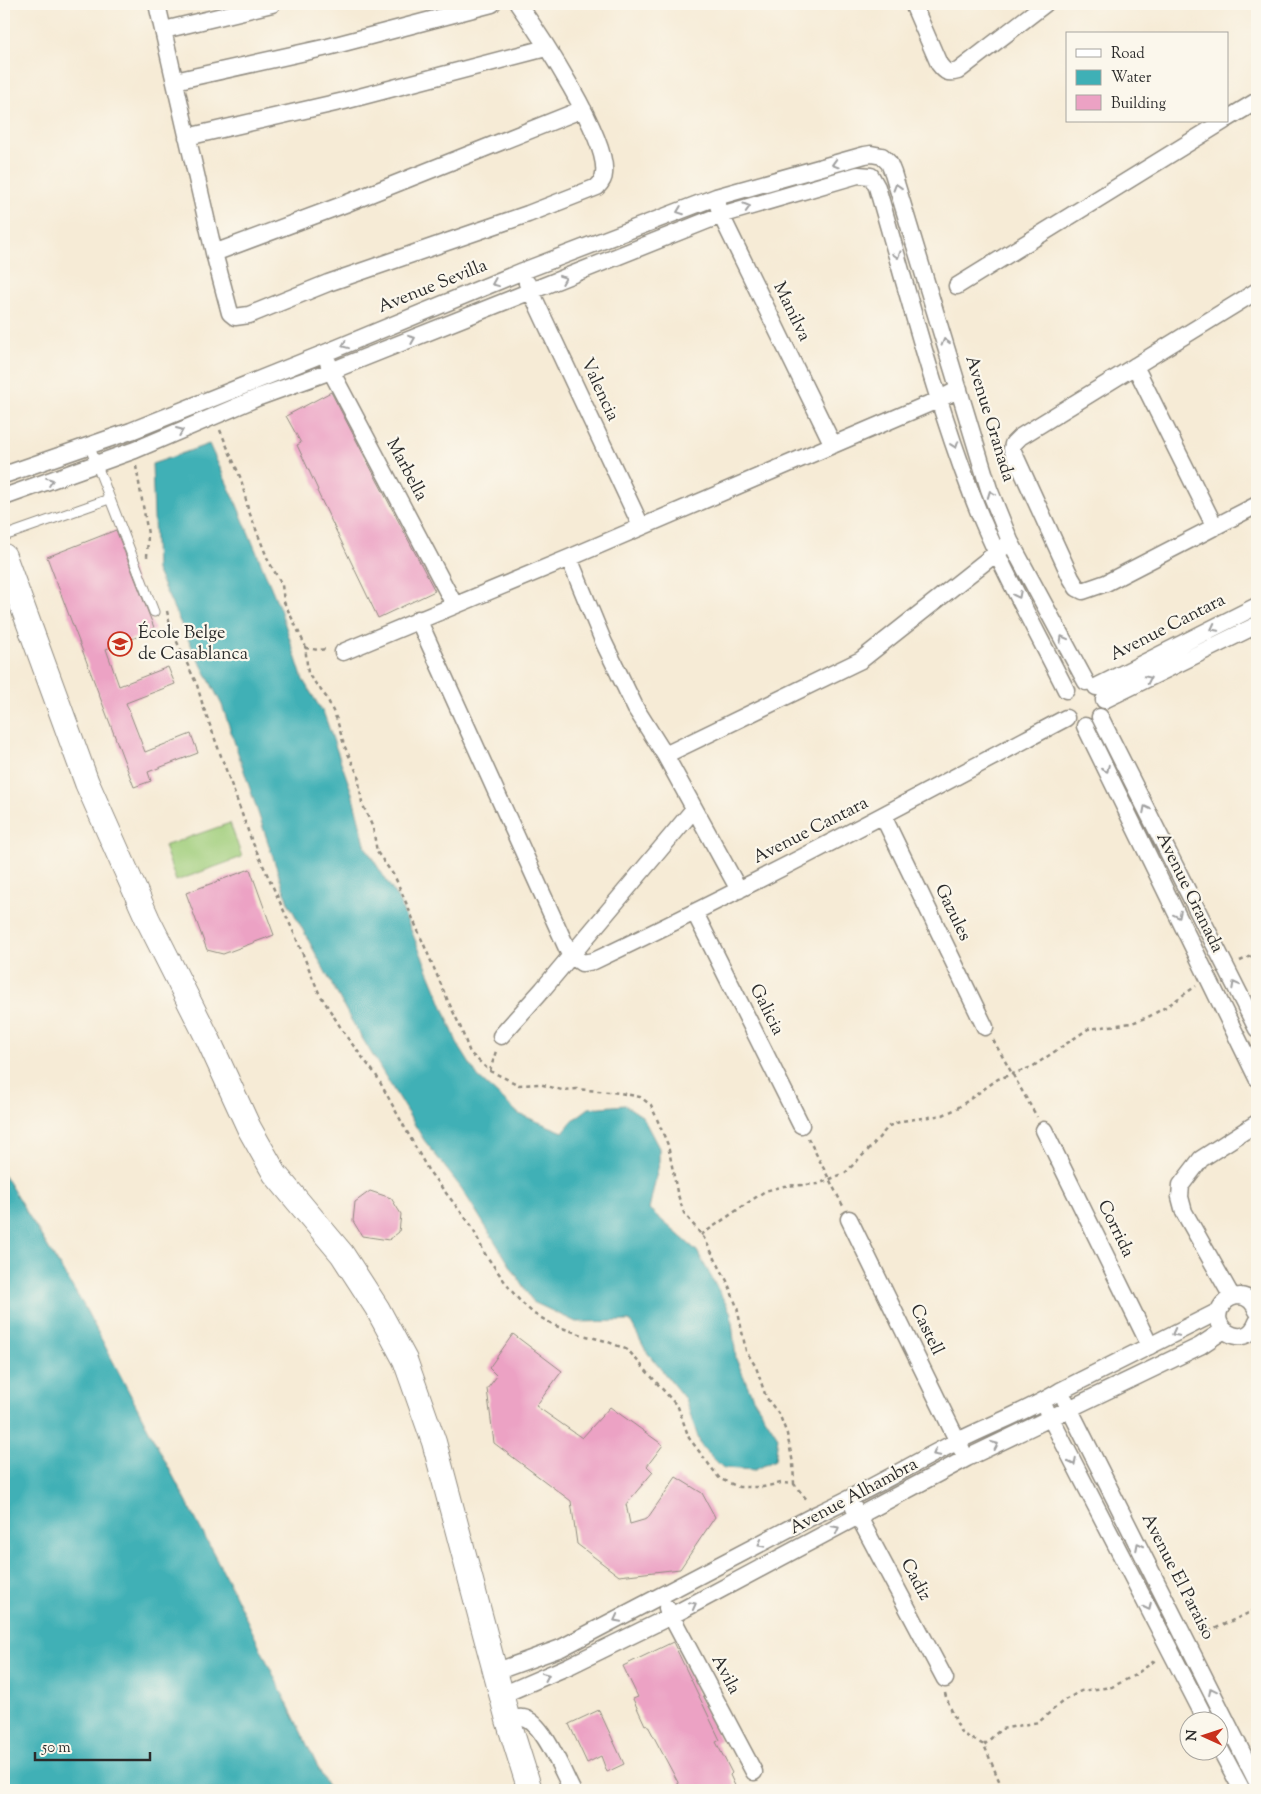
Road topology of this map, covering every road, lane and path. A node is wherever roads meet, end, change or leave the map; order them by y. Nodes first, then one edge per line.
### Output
1 (157, 4) edge
2 (272, 4) edge
3 (492, 4) edge
4 (518, 4) edge
5 (913, 4) edge
6 (1045, 4) edge
7 (164, 30) junction
8 (546, 48) junction
9 (175, 81) junction
10 (1257, 101) edge
11 (583, 109) junction
12 (1228, 119) edge
13 (1223, 122) edge
14 (188, 137) junction
15 (882, 156) junction
16 (871, 176) junction
17 (716, 197) junction
18 (721, 215) junction
19 (214, 253) junction
20 (523, 271) junction
21 (957, 286) dead end
22 (1257, 291) edge
23 (530, 292) junction
24 (325, 353) junction
25 (1135, 366) junction
26 (331, 371) junction
27 (959, 389) junction
28 (940, 399) junction
29 (212, 417) junction
30 (833, 444) junction
31 (89, 445) junction
32 (135, 450) junction
33 (98, 469) junction
34 (4, 475) edge
35 (4, 497) edge
36 (109, 499) junction
37 (1257, 505) edge
38 (641, 526) junction
39 (1215, 527) junction
40 (4, 536) edge
41 (1010, 541) junction
42 (996, 553) junction
43 (4, 556) edge
44 (569, 558) junction
45 (147, 561) dead end
46 (454, 604) junction
47 (1257, 606) edge
48 (167, 610) dead end
49 (154, 612) dead end
50 (418, 619) junction
51 (1257, 625) edge
52 (305, 648) junction
53 (343, 652) joint
54 (1066, 690) junction
55 (1095, 690) junction
56 (1100, 717) junction
57 (1066, 718) junction
58 (1084, 726) junction
59 (665, 755) junction
60 (694, 809) junction
61 (883, 816) junction
62 (739, 890) junction
63 (695, 913) junction
64 (570, 955) junction
65 (1208, 976) junction
66 (985, 1027) joint
67 (1257, 1029) edge
68 (501, 1036) joint
69 (490, 1071) junction
70 (1012, 1074) junction
71 (1257, 1078) edge
72 (1257, 1123) edge
73 (801, 1125) joint
74 (1044, 1130) joint
75 (830, 1180) junction
76 (849, 1219) joint
77 (701, 1235) junction
78 (1232, 1297) junction
79 (1257, 1310) edge
80 (1219, 1311) junction
81 (1256, 1327) edge
82 (1224, 1330) junction
83 (1150, 1346) junction
84 (1060, 1391) junction
85 (1043, 1402) junction
86 (1069, 1409) junction
87 (1050, 1419) junction
88 (958, 1441) junction
89 (967, 1458) junction
90 (794, 1484) junction
91 (849, 1499) junction
92 (815, 1515) junction
93 (859, 1517) junction
94 (660, 1597) junction
95 (1257, 1609) edge
96 (672, 1616) junction
97 (1188, 1641) junction
98 (1170, 1650) junction
99 (495, 1672) junction
100 (945, 1679) joint
101 (502, 1695) junction
102 (1202, 1712) edge
103 (508, 1720) junction
104 (984, 1745) junction
105 (1227, 1762) edge
106 (754, 1772) dead end
107 (1257, 1782) edge
108 (530, 1790) edge
109 (572, 1790) edge
110 (1003, 1790) edge
111 (1242, 1790) edge

1 - 7 street
2 - 7 street
3 - 9 street
4 - 8 street
5 - 6 street
7 - 9 street
8 - 11 street
8 - 14 street
9 - 14 street
10 - 12 street
11 - 19 street
11 - 19 street
13 - 21 street
14 - 19 street
15 - 16 street
15 -> 17 street, Avenue Sevilla
27 -> 15 street, Avenue Granada
18 -> 16 street
16 -> 28 street
17 - 18 street, Manilva
17 -> 20 street, Avenue Sevilla
23 -> 18 street
18 - 30 street, Manilva
20 - 23 street, Valencia
20 -> 24 street, Avenue Sevilla
22 - 25 street
26 -> 23 street
23 - 38 street, Valencia
24 - 26 street, Marbella
24 - 31 street, Avenue Sevilla
25 - 39 street
25 - 39 street
26 - 29 street
26 - 46 street, Marbella
27 - 28 street
41 -> 27 street, Avenue Granada
28 - 30 street
28 -> 42 street
32 -> 29 street
29 - 52 path
30 - 38 street
31 - 33 lane
31 - 34 street, Avenue Sevilla
32 - 33 street
32 - 45 path
35 -> 33 street
33 - 36 lane
36 - 40 lane
36 - 49 lane
37 - 39 street
38 - 44 street
41 - 42 street
55 -> 41 street, Avenue Granada
42 -> 54 street
42 - 59 street
43 - 99 street
44 - 46 street
44 - 59 street
46 - 50 street
47 -> 55 street, Avenue Cantara
48 - 90 path
50 - 53 street
50 - 64 street
55 -> 51 street
52 - 53 path
52 - 69 path
54 - 55 street
54 - 57 street
55 - 56 street
56 - 58 street
67 -> 56 street, Avenue Granada
57 - 58 street
57 - 61 street, Avenue Cantara
58 -> 65 street, Avenue Granada
59 - 60 street
60 - 62 street
60 - 64 street
61 - 62 street, Avenue Cantara
61 - 66 street, Gazules
62 - 63 street, Avenue Cantara
63 - 64 street, Avenue Cantara
63 - 73 street, Galicia
64 - 68 street
65 - 70 path
65 - 71 street, Avenue Granada
66 - 70 path
68 - 69 path
69 - 77 path
70 - 74 path
70 - 75 path
72 - 78 street
73 - 75 path
74 - 83 street, Corrida
75 - 76 path
75 - 77 path
76 - 88 street, Castell
77 - 90 path
78 - 79 street
78 - 80 street
80 - 82 street
80 -> 83 street, Avenue Alhambra
81 - 82 street
82 - 86 street, Avenue Alhambra
83 - 84 street, Avenue Alhambra
84 - 85 street, Avenue Alhambra
84 - 86 street, Avenue El Paraiso
85 - 87 street
85 - 88 street, Avenue Alhambra
86 - 87 street, Avenue Alhambra
97 -> 86 street, Avenue El Paraiso
89 -> 87 street, Avenue Alhambra
87 -> 98 street
88 - 89 street, Castell
88 -> 91 street, Avenue Alhambra
89 - 93 street, Avenue Alhambra
90 - 92 path
91 - 92 street, Avenue Alhambra
91 - 93 street, Cadiz
92 -> 94 street, Avenue Alhambra
96 -> 93 street, Avenue Alhambra
93 - 100 street, Cadiz
94 - 96 street, Avila
94 -> 99 street, Avenue Alhambra
95 - 97 path
101 -> 96 street, Avenue Alhambra
96 - 106 street, Avila
107 -> 97 street, Avenue El Paraiso
98 - 102 street
98 - 104 path
99 - 101 street
100 - 104 path
101 - 103 street
103 - 108 street
103 - 109 street
104 - 110 path
105 - 111 street

